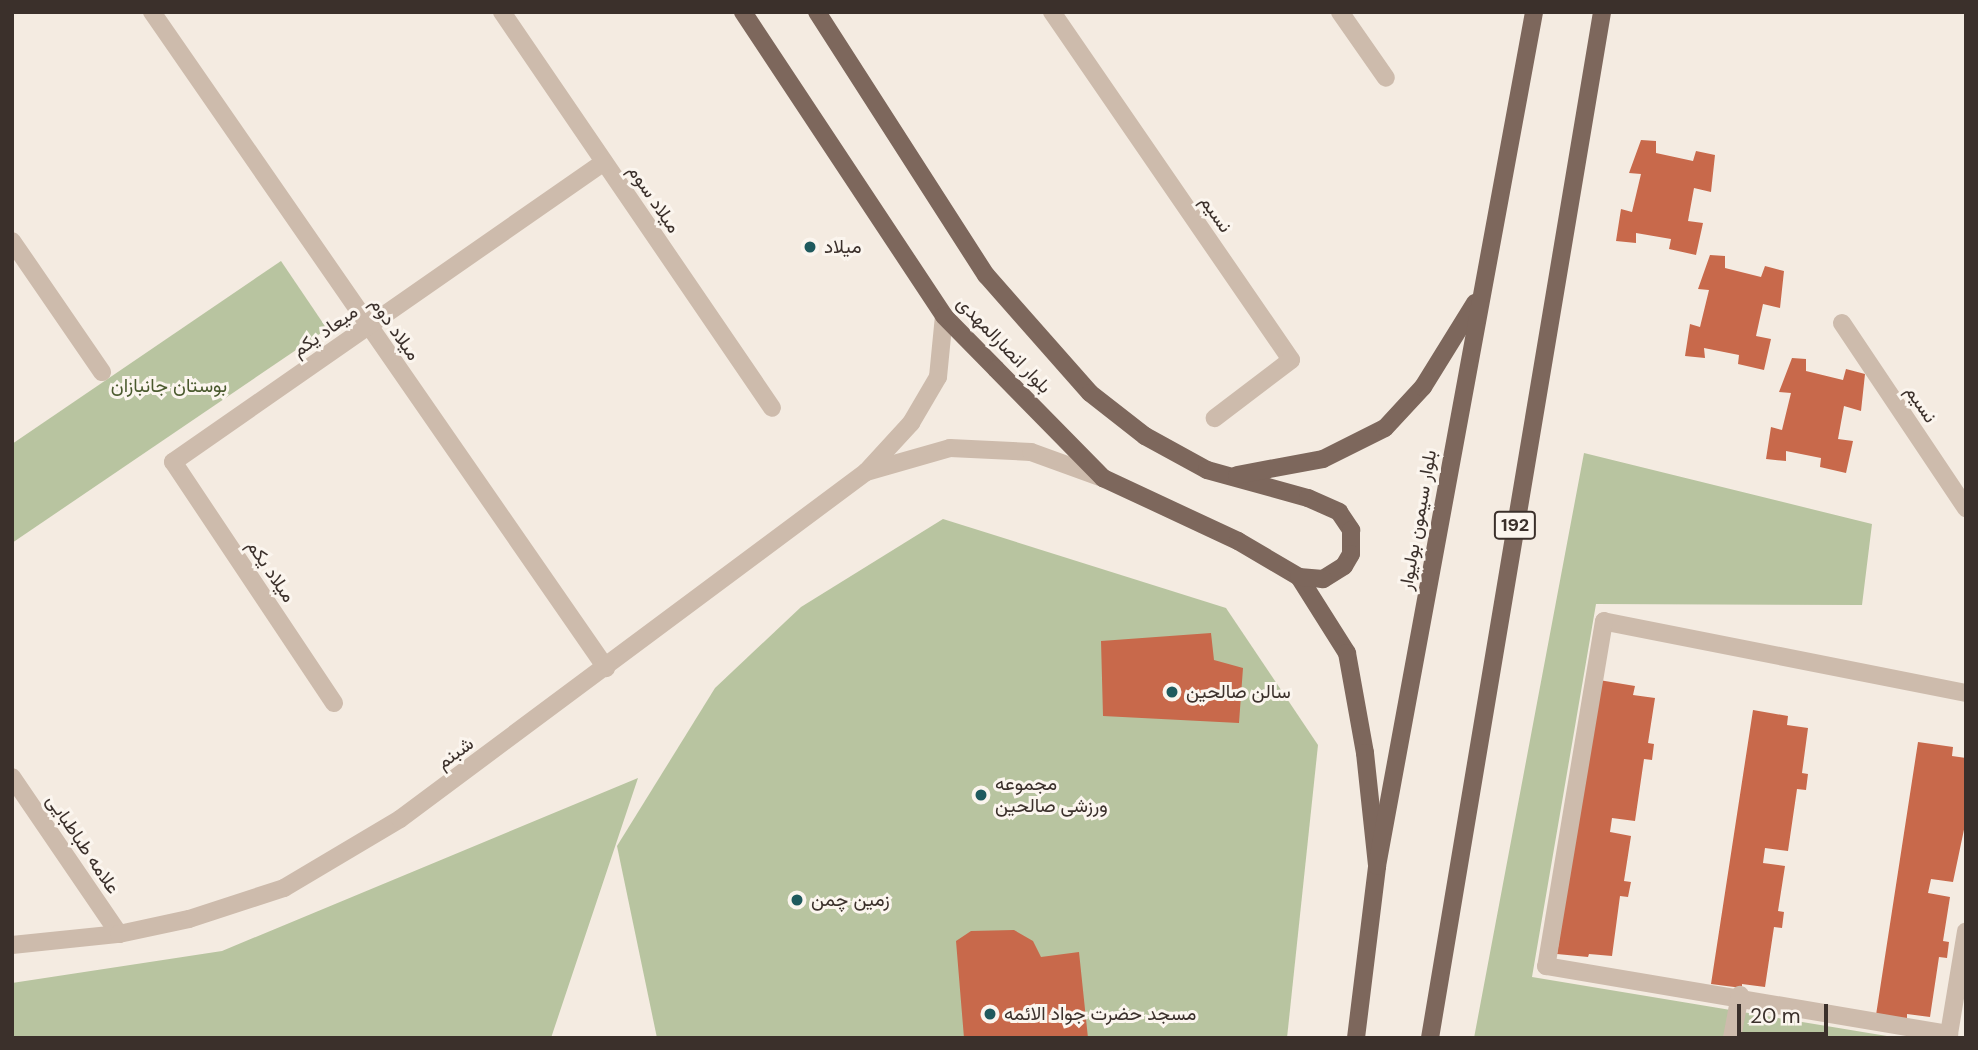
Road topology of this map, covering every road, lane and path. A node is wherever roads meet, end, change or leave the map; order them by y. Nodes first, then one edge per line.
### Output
1 (152, 12) edge
2 (502, 12) edge
3 (743, 12) edge
4 (817, 12) edge
5 (1052, 12) edge
6 (1340, 12) edge
7 (1534, 12) edge
8 (1602, 12) edge
9 (1386, 78) dead end
10 (604, 162) junction
11 (12, 241) edge
12 (1480, 294) junction
13 (944, 316) junction
14 (1842, 323) dead end
15 (368, 326) junction
16 (102, 372) dead end
17 (772, 408) dead end
18 (1215, 418) dead end
19 (173, 462) joint
20 (866, 472) junction
21 (1232, 476) junction
22 (1103, 478) junction
23 (1966, 508) edge
24 (1299, 578) junction
25 (606, 668) junction
26 (1966, 694) edge
27 (334, 703) dead end
28 (12, 777) edge
29 (1377, 866) junction
30 (1966, 931) edge
31 (119, 934) junction
32 (12, 946) edge
33 (1740, 995) junction
34 (1356, 1038) edge
35 (1430, 1038) edge
36 (1732, 1038) edge

1 - 15 street, میلاد دوم
2 - 10 street, میلاد سوم
3 - 13 main road, بلوار انصارالمهدی
4 - 21 main road, بلوار انصارالمهدی
5 - 18 street, نسیم
6 - 9 street
7 - 12 main road, بلوار سیمون بولیوار
8 - 35 main road, 192
10 - 15 street, میعاد یکم
10 - 17 street, میلاد سوم
11 - 16 street
12 - 21 main road
12 - 29 main road, بلوار سیمون بولیوار
13 - 20 street
13 - 22 main road, بلوار انصارالمهدی
14 - 23 street, نسیم
15 - 19 street, میعاد یکم
15 - 25 street, میلاد دوم
19 - 27 street, میلاد یکم
20 - 22 street
20 - 25 street, شبنم
21 - 24 main road, بلوار انصارالمهدی
22 - 24 main road, بلوار انصارالمهدی
24 - 29 main road
25 - 31 street, شبنم
26 - 33 street
28 - 31 street, علامه طباطبایی
29 - 34 main road, بلوار سیمون بولیوار
30 - 33 street
31 - 32 street, شبنم
33 - 36 street

